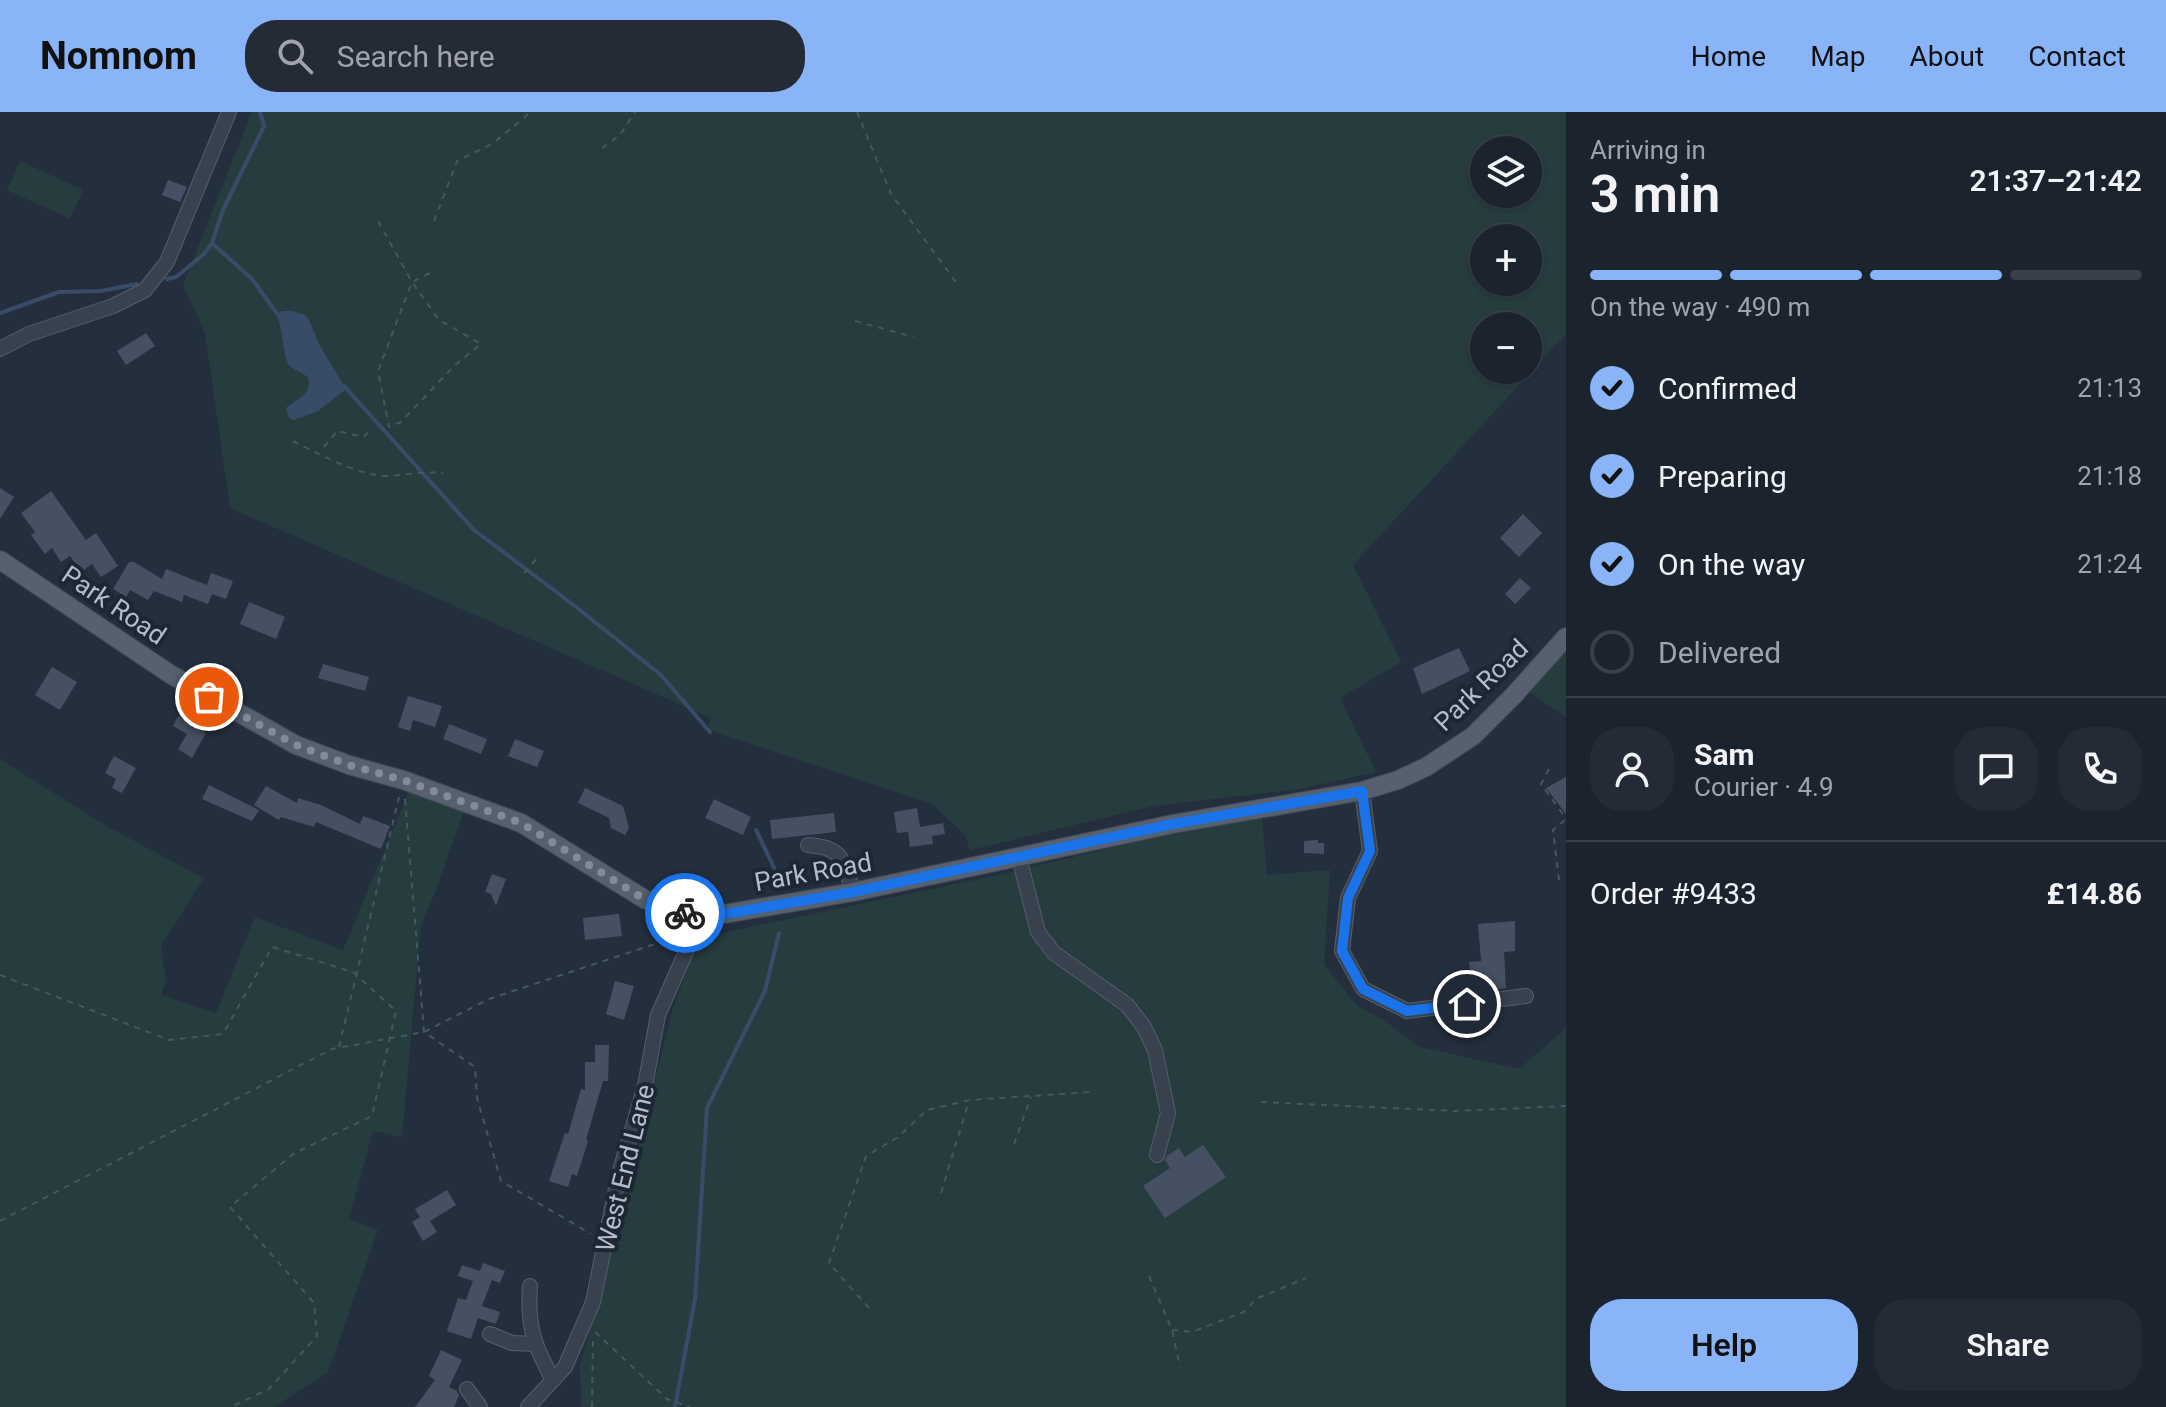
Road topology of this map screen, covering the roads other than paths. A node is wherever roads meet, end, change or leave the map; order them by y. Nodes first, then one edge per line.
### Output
1 (229, 112) edge
2 (0, 349) edge
3 (0, 560) edge
4 (1566, 637) edge
5 (1362, 791) junction
6 (808, 845) dead end
7 (1019, 857) junction
8 (853, 892) junction
9 (699, 924) junction
10 (1526, 996) dead end
11 (1157, 1155) dead end
12 (530, 1286) dead end
13 (490, 1334) dead end
14 (535, 1344) junction
15 (553, 1380) junction
16 (467, 1389) dead end
17 (480, 1407) edge
18 (528, 1407) edge

1 - 2 street
3 - 9 main road, Park Road
4 - 5 main road, Park Road
5 - 7 main road, Park Road
5 - 10 street
6 - 8 street
7 - 8 main road, Park Road
7 - 11 street
8 - 9 main road, Park Road
9 - 15 street, West End Lane
12 - 14 street
13 - 14 street
14 - 15 street
15 - 18 street, West End Lane
16 - 17 street

